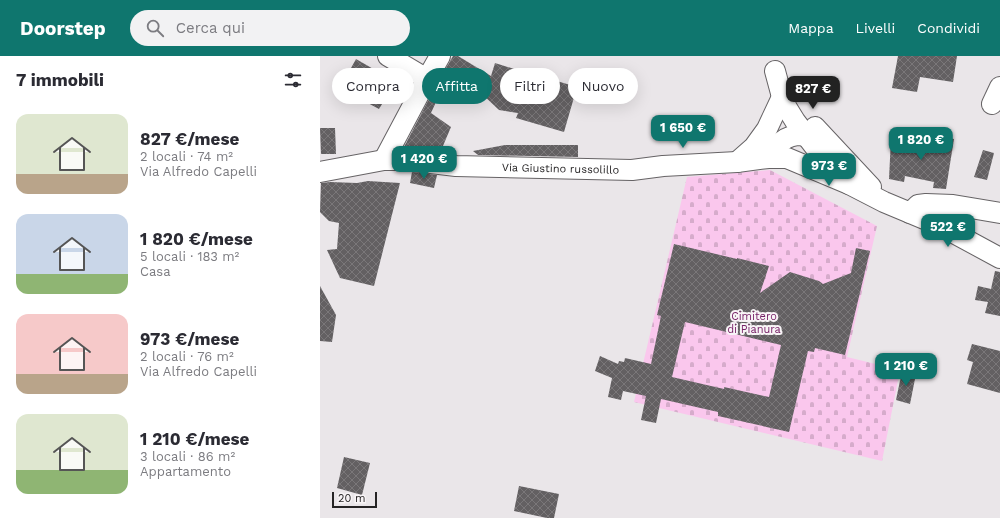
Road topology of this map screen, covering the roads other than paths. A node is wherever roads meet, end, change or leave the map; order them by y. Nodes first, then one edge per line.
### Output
1 (388, 56) edge
2 (440, 56) edge
3 (771, 63) edge
4 (433, 68) edge
5 (422, 76) edge
6 (422, 88) edge
7 (786, 93) junction
8 (805, 135) junction
9 (777, 158) junction
10 (384, 160) junction
11 (737, 162) junction
12 (320, 172) edge
13 (853, 178) junction
14 (910, 213) junction
15 (1000, 213) edge
16 (1000, 258) edge

1 - 5 street
2 - 4 street
3 - 7 street
6 - 10 street
7 - 8 street
7 - 11 street
7 - 13 street
8 - 9 street
8 - 13 street
9 - 11 street, Via Giustino russolillo
9 - 13 street
10 - 11 street, Via Giustino russolillo
10 - 12 street, Via Giustino russolillo
13 - 14 street
14 - 15 street
14 - 16 street

